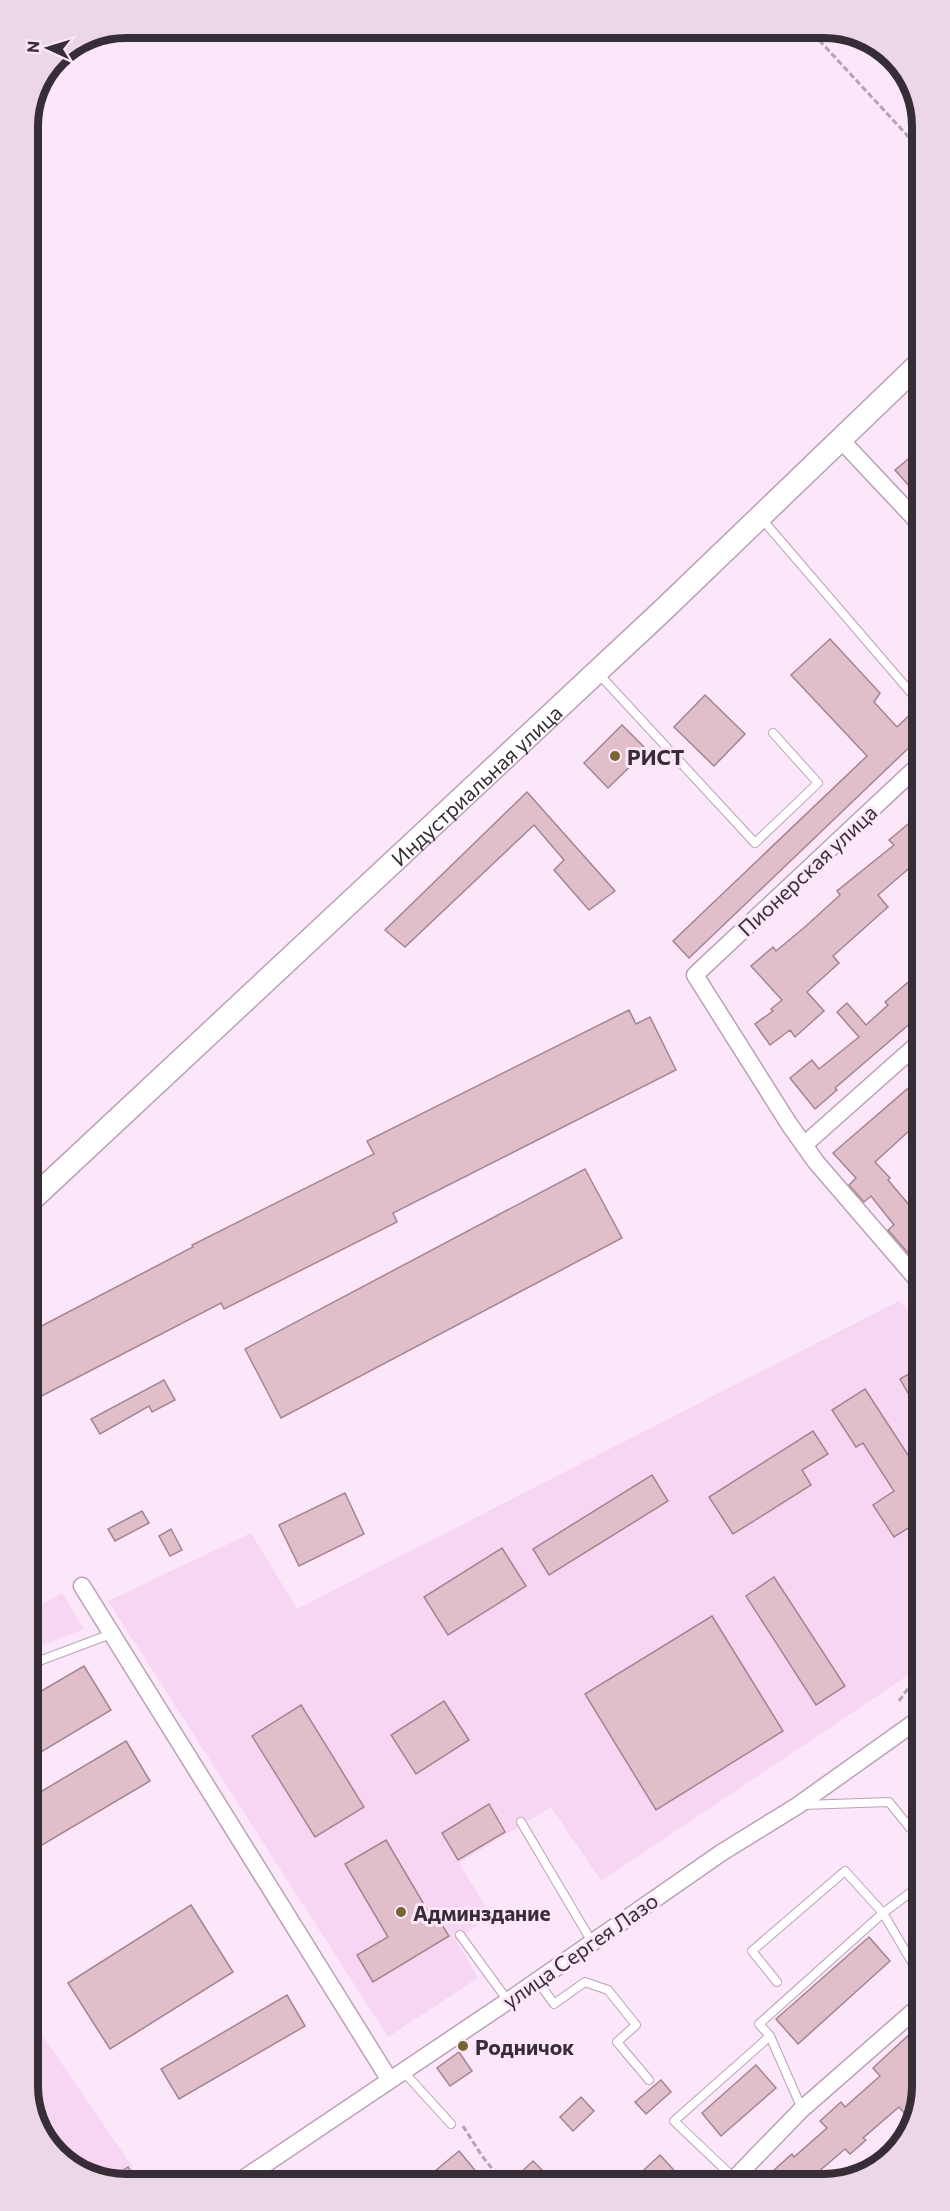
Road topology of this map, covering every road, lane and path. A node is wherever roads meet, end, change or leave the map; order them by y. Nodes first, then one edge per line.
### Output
1 (817, 38) edge
2 (912, 141) edge
3 (912, 371) edge
4 (841, 440) junction
5 (912, 516) edge
6 (760, 517) junction
7 (597, 671) junction
8 (912, 695) edge
9 (773, 733) dead end
10 (912, 772) edge
11 (912, 1049) edge
12 (804, 1145) junction
13 (37, 1194) edge
14 (912, 1270) edge
15 (82, 1586) dead end
16 (111, 1634) junction
17 (37, 1662) edge
18 (912, 1683) edge
19 (899, 1701) dead end
20 (912, 1725) edge
21 (796, 1806) junction
22 (521, 1822) dead end
23 (912, 1826) edge
24 (912, 1892) edge
25 (884, 1913) junction
26 (460, 1935) dead end
27 (592, 1942) junction
28 (912, 1962) edge
29 (537, 1980) junction
30 (777, 1982) dead end
31 (508, 2001) junction
32 (912, 2013) edge
33 (770, 2036) junction
34 (396, 2075) junction
35 (649, 2080) dead end
36 (802, 2109) junction
37 (451, 2124) dead end
38 (251, 2173) edge
39 (729, 2174) edge
40 (739, 2174) edge

1 - 2 path
3 - 4 main road, Индустриальная улица
4 - 5 street
4 - 6 main road, Индустриальная улица
6 - 7 main road, Индустриальная улица
6 - 8 lane
7 - 9 lane
7 - 13 main road, Индустриальная улица
10 - 12 street, Пионерская улица
11 - 12 street
12 - 14 street
15 - 16 street
16 - 17 lane
16 - 34 street
18 - 19 path
20 - 21 street, улица Сергея Лазо
21 - 23 lane
21 - 27 street, улица Сергея Лазо
22 - 27 lane
24 - 25 lane
25 - 28 lane
25 - 30 lane
25 - 33 lane
26 - 31 lane
27 - 29 street, улица Сергея Лазо
29 - 31 street, улица Сергея Лазо
29 - 35 lane
31 - 34 street, улица Сергея Лазо
32 - 36 street
33 - 36 lane
33 - 39 lane
34 - 37 lane
34 - 38 street, улица Сергея Лазо
36 - 40 street

